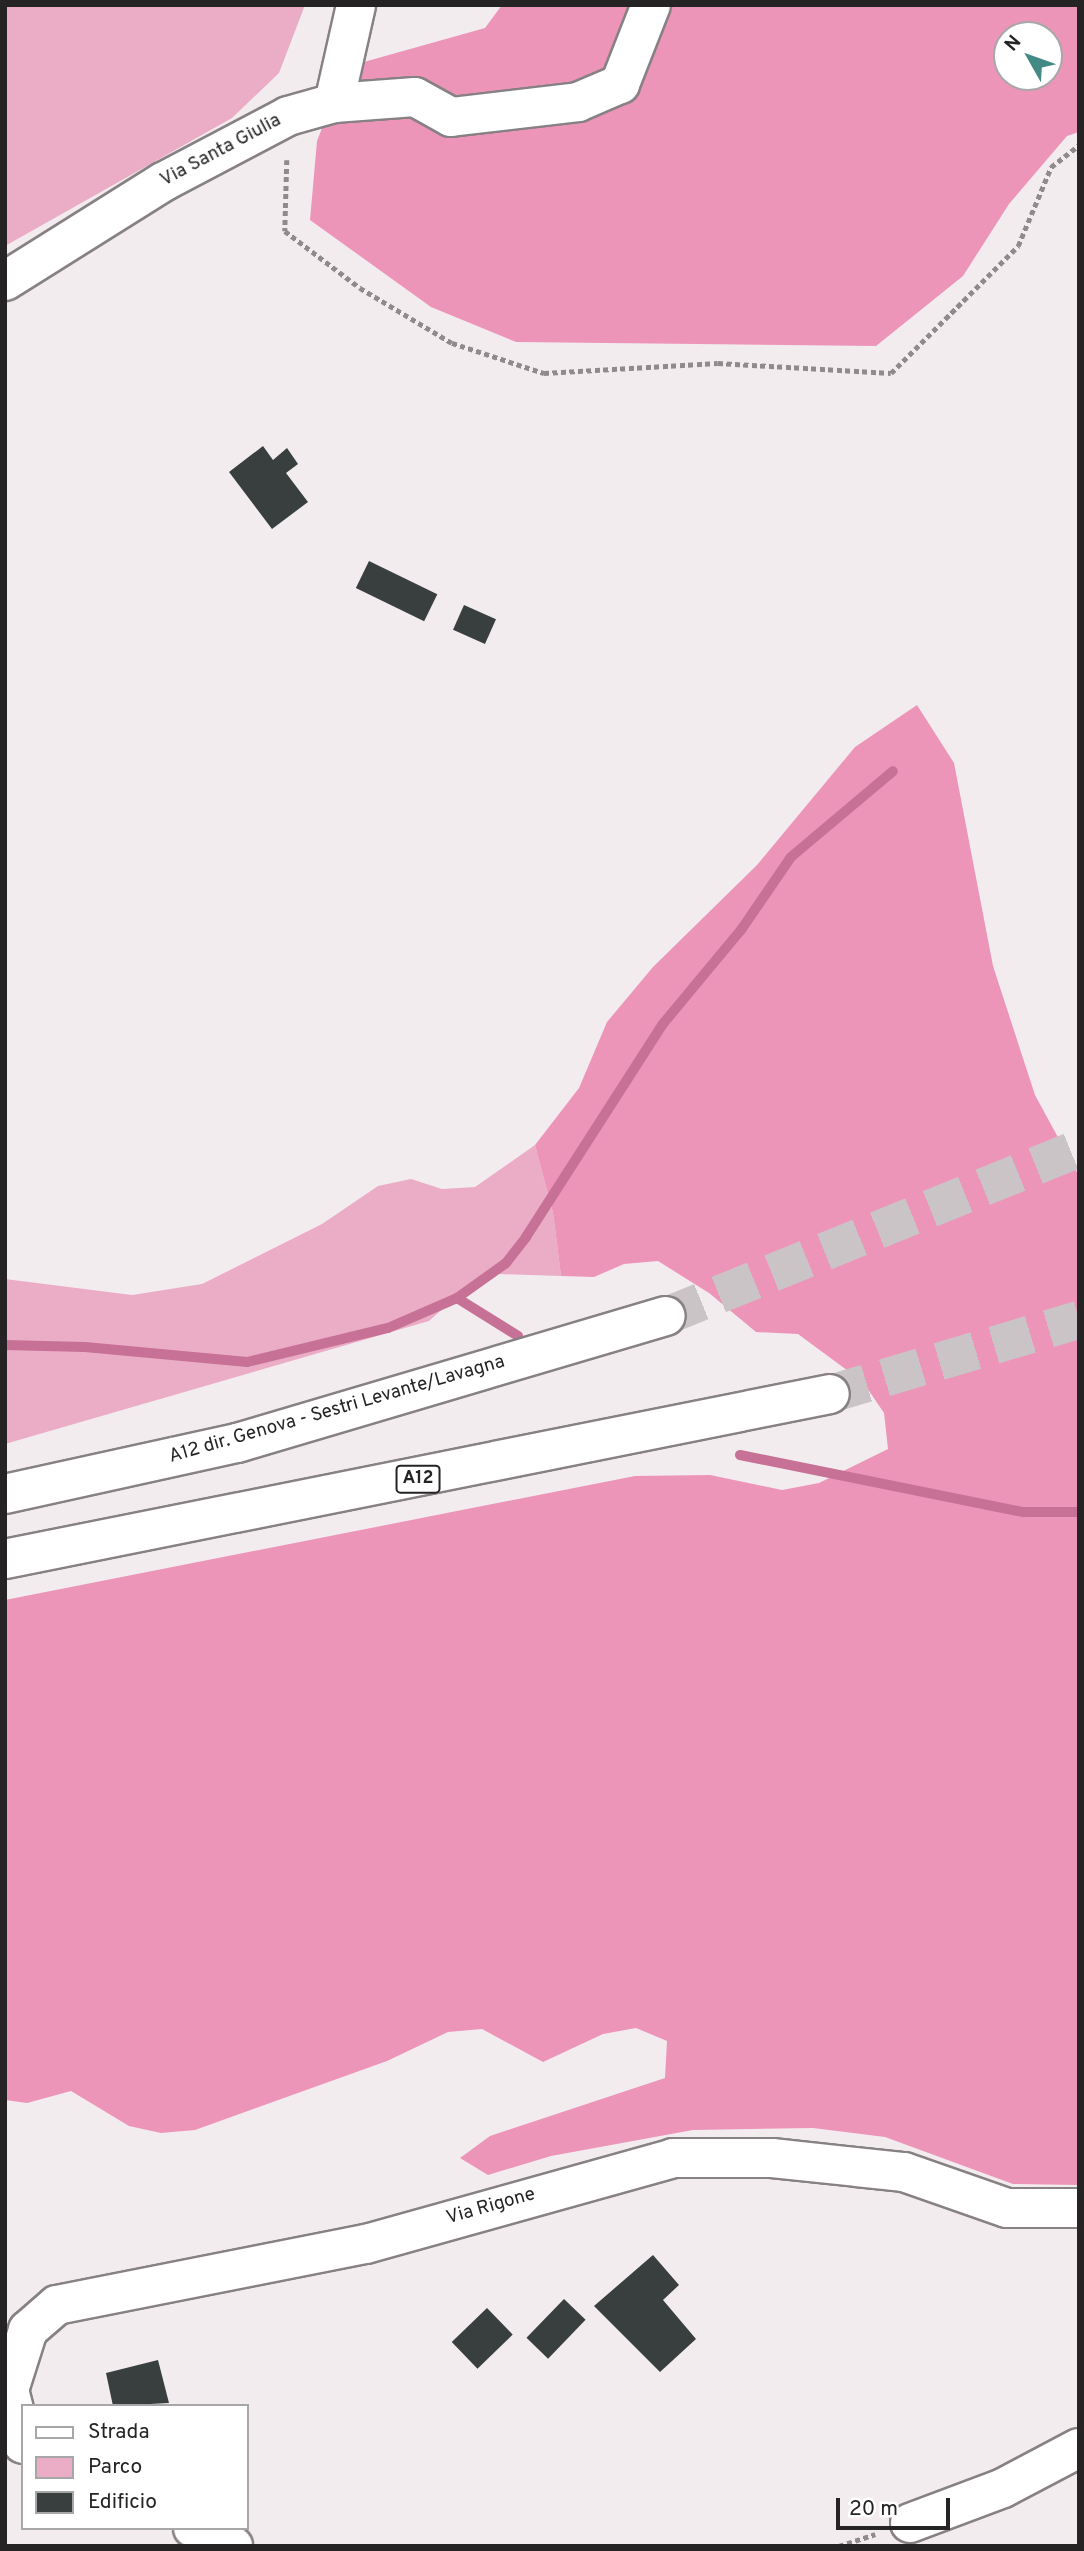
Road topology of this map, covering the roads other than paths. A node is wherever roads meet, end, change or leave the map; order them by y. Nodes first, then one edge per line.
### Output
1 (356, 5) edge
2 (651, 5) edge
3 (334, 103) junction
4 (5, 281) edge
5 (666, 1316) tunnel mouth
6 (830, 1394) tunnel mouth
7 (5, 1494) edge
8 (5, 1559) edge
9 (1079, 2208) edge
10 (21, 2436) edge
11 (1079, 2448) edge
12 (21, 2452) edge
13 (5, 2459) edge
14 (909, 2523) dead end
15 (197, 2530) edge
16 (233, 2546) edge

1 - 3 main road
2 - 3 main road, Via Santa Giulia
3 - 4 main road, Via Santa Giulia
5 - 7 main road, A12 dir. Genova - Sestri Levante/Lavagna
6 - 8 main road, A12
9 - 10 main road, Via Rigone
11 - 14 main road
12 - 13 main road
15 - 16 main road

